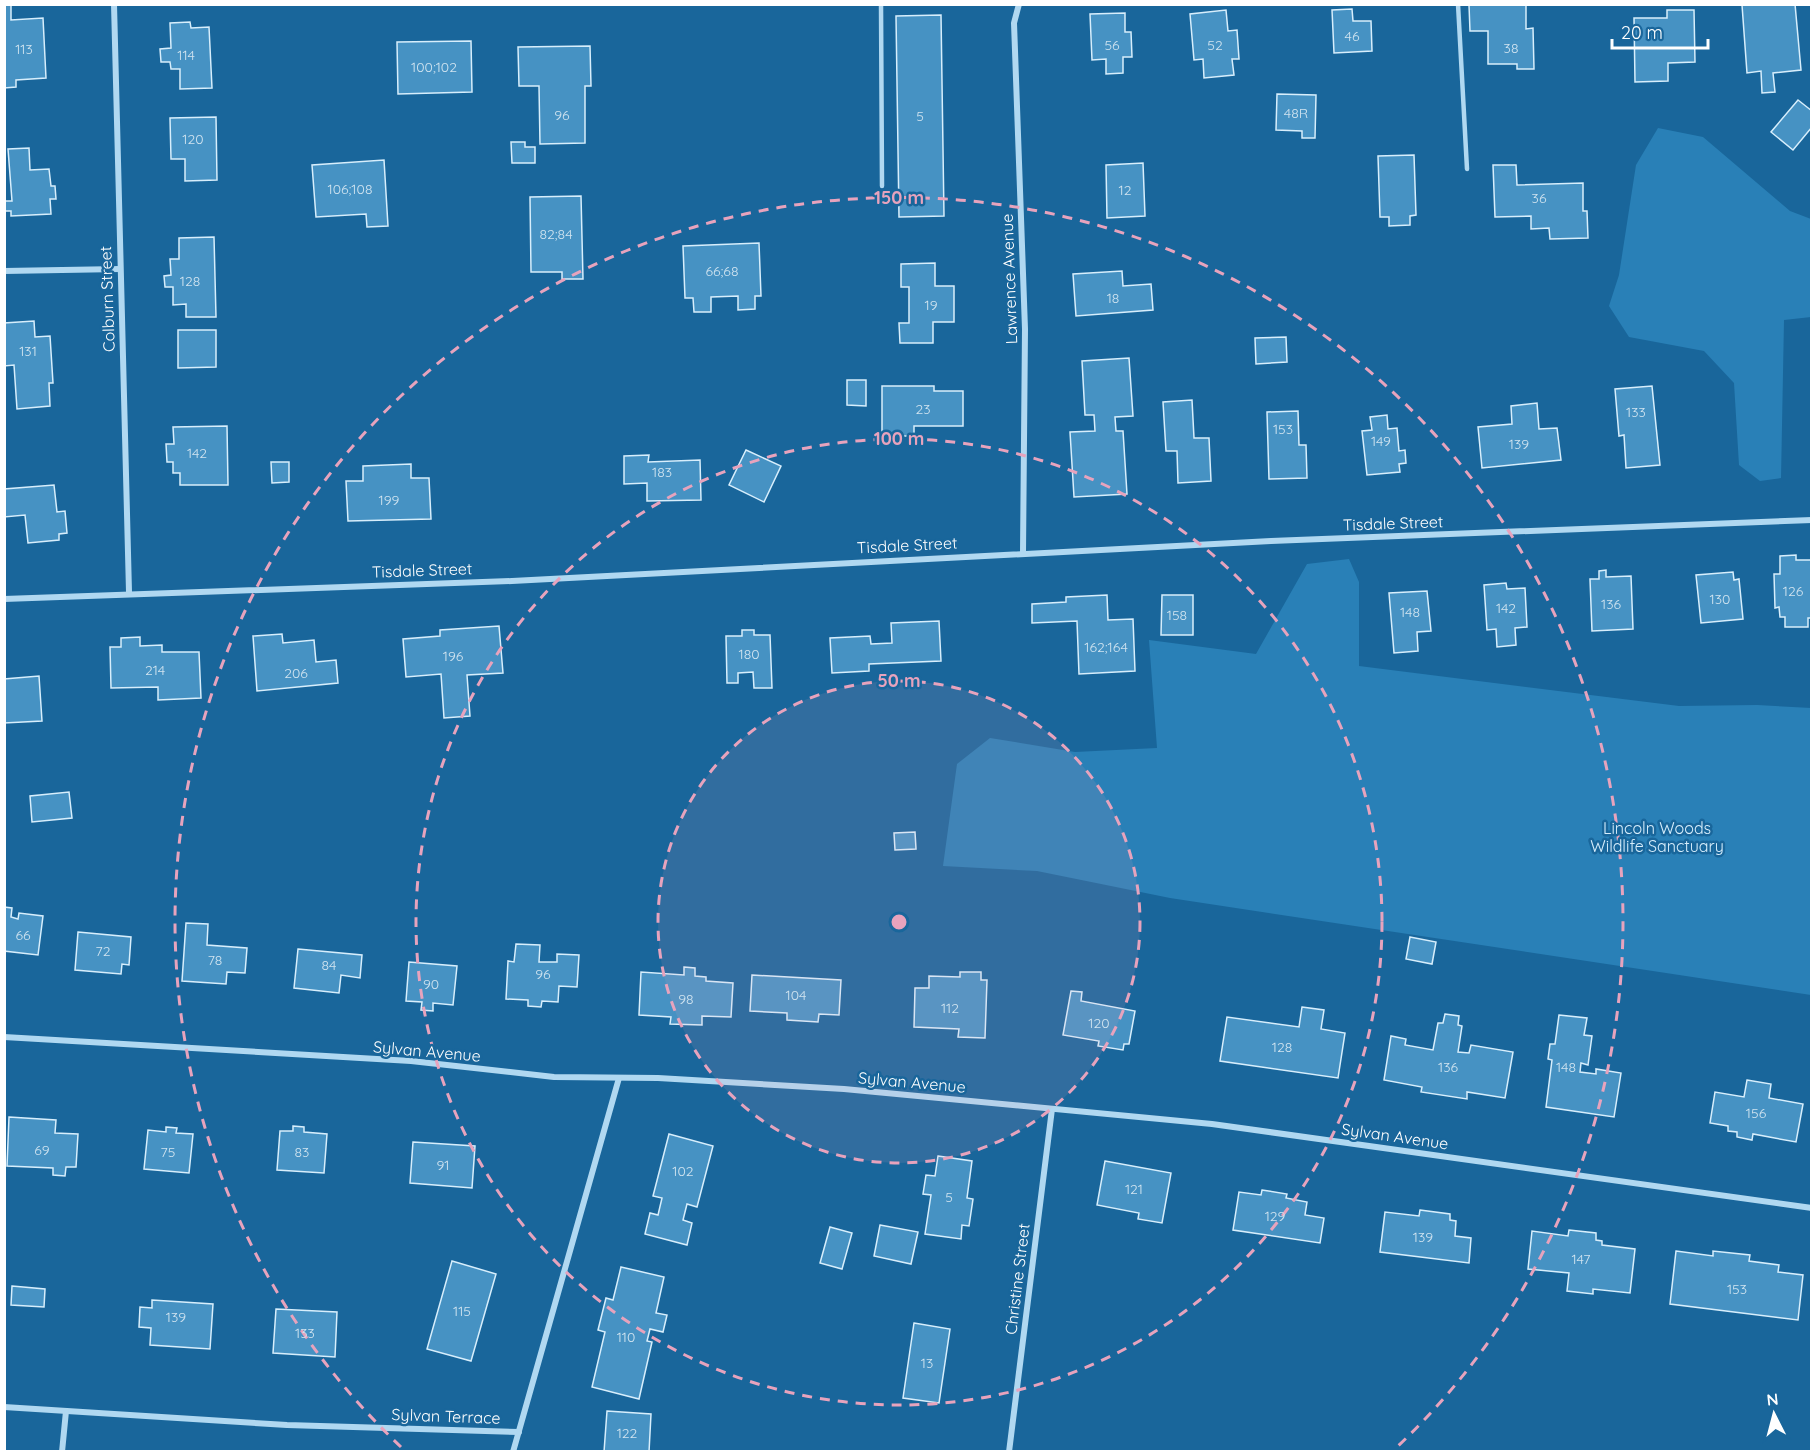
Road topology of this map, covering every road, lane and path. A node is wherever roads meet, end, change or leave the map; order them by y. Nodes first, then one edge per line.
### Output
1 (114, 4) edge
2 (881, 4) edge
3 (1019, 4) edge
4 (1458, 4) edge
5 (1467, 169) dead end
6 (882, 186) dead end
7 (120, 269) junction
8 (4, 271) edge
9 (1812, 520) edge
10 (1023, 553) junction
11 (129, 592) junction
12 (4, 599) edge
13 (4, 1037) edge
14 (619, 1078) junction
15 (1052, 1109) junction
16 (1812, 1208) edge
17 (4, 1407) edge
18 (66, 1411) junction
19 (519, 1432) junction
20 (62, 1452) edge
21 (513, 1452) edge
22 (1010, 1452) edge

1 - 7 street, Colburn Street
2 - 6 lane
3 - 10 street, Lawrence Avenue
4 - 5 lane
7 - 8 street
7 - 11 street, Colburn Street
9 - 10 street, Tisdale Street
10 - 11 street, Tisdale Street
11 - 12 street, Tisdale Street
13 - 14 street, Sylvan Avenue
14 - 15 street, Sylvan Avenue
14 - 19 street, Sylvan Terrace
15 - 16 street, Sylvan Avenue
15 - 22 street, Christine Street
17 - 18 street, Sylvan Terrace
18 - 19 street, Sylvan Terrace
18 - 20 street
19 - 21 street

